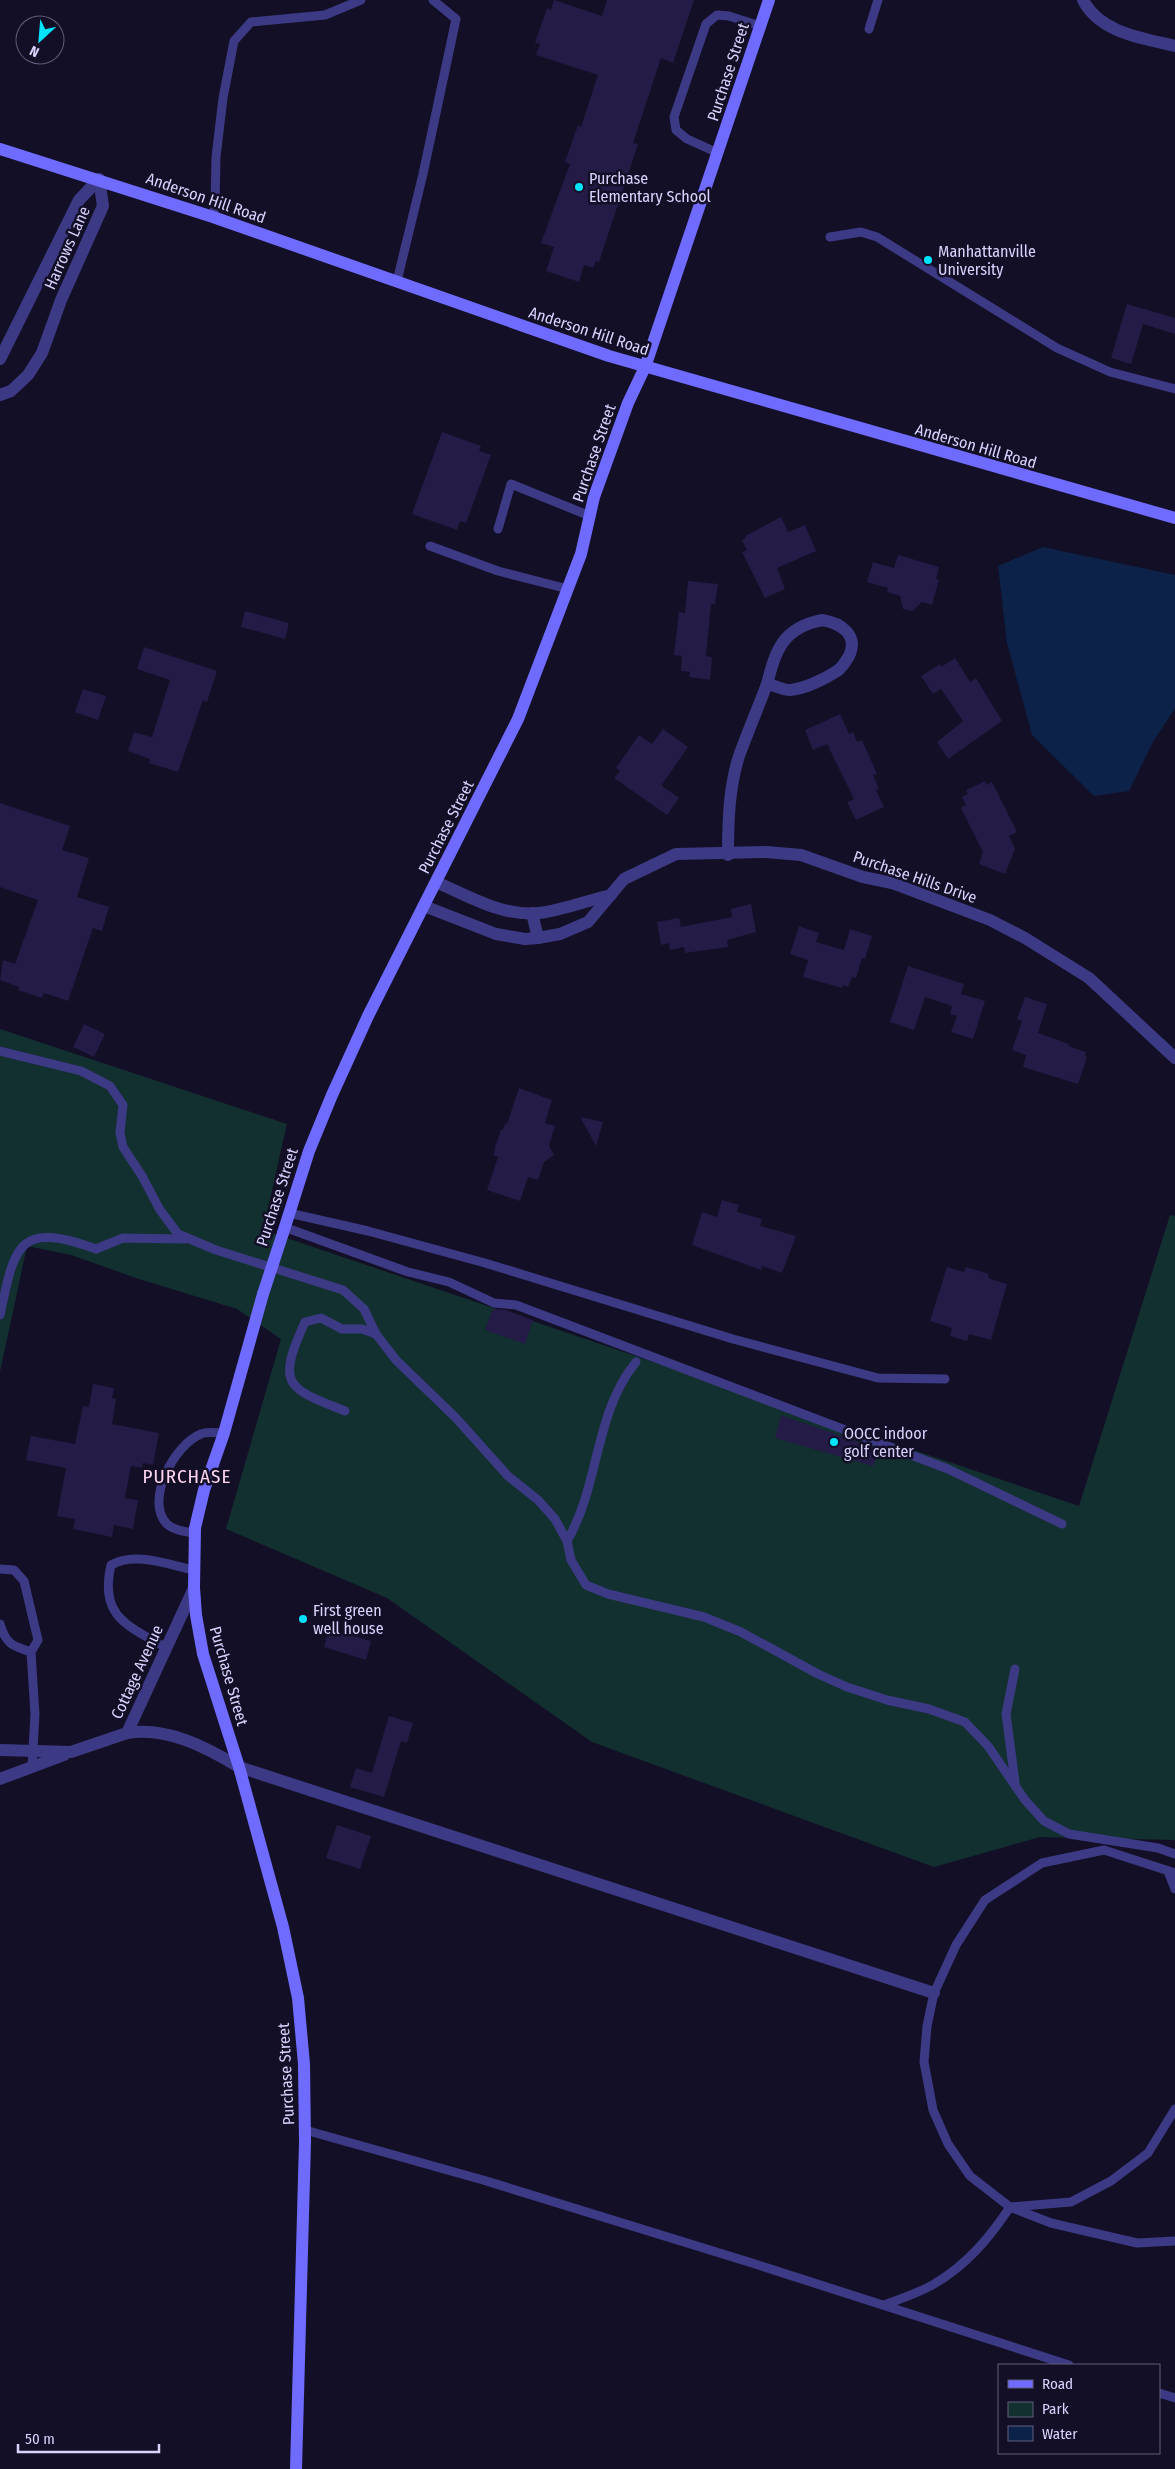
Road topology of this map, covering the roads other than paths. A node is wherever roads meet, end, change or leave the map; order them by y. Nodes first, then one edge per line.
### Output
1 (361, 0) edge
2 (433, 0) edge
3 (769, 0) edge
4 (878, 0) edge
5 (1083, 0) edge
6 (760, 26) junction
7 (869, 29) dead end
8 (1175, 46) edge
9 (0, 149) edge
10 (718, 153) junction
11 (99, 179) junction
12 (213, 217) junction
13 (830, 237) dead end
14 (397, 281) junction
15 (0, 359) edge
16 (645, 367) junction
17 (1175, 389) edge
18 (0, 395) edge
19 (590, 516) junction
20 (1175, 518) edge
21 (498, 529) dead end
22 (430, 546) dead end
23 (568, 588) junction
24 (767, 684) junction
25 (728, 854) junction
26 (436, 882) junction
27 (611, 895) junction
28 (424, 906) junction
29 (532, 913) junction
30 (538, 938) junction
31 (0, 1051) edge
32 (1175, 1058) edge
33 (290, 1213) junction
34 (284, 1230) junction
35 (192, 1240) junction
36 (0, 1315) edge
37 (376, 1334) junction
38 (636, 1362) dead end
39 (945, 1379) dead end
40 (345, 1411) dead end
41 (224, 1433) junction
42 (1062, 1524) dead end
43 (195, 1533) junction
44 (567, 1540) junction
45 (0, 1569) edge
46 (194, 1570) junction
47 (194, 1588) junction
48 (0, 1624) edge
49 (166, 1648) junction
50 (31, 1652) junction
51 (1016, 1669) dead end
52 (127, 1733) junction
53 (0, 1750) edge
54 (33, 1751) junction
55 (71, 1752) junction
56 (32, 1766) junction
57 (239, 1767) junction
58 (0, 1778) edge
59 (1016, 1786) junction
60 (1175, 1854) edge
61 (1172, 1872) edge
62 (1175, 1889) edge
63 (934, 1992) junction
64 (1175, 2109) edge
65 (305, 2130) junction
66 (1010, 2207) junction
67 (1175, 2242) edge
68 (884, 2306) junction
69 (1066, 2364) edge
70 (1160, 2393) edge
71 (1175, 2398) edge
72 (296, 2469) edge

1 - 12 lane
2 - 14 lane
3 - 6 main road, Purchase Street
4 - 7 lane
5 - 8 street
6 - 10 main road, Purchase Street
6 - 10 lane
9 - 11 main road, Anderson Hill Road
10 - 16 main road, Purchase Street
11 - 12 main road, Anderson Hill Road
11 - 15 street, Harrows Lane
11 - 18 street, Harrows Lane
12 - 14 main road, Anderson Hill Road
13 - 17 lane
14 - 16 main road, Anderson Hill Road
16 - 19 main road, Purchase Street
16 - 20 main road, Anderson Hill Road
19 - 21 lane
19 - 23 main road, Purchase Street
22 - 23 lane
23 - 26 main road, Purchase Street
24 - 24 street
24 - 25 street
25 - 27 street, Purchase Hills Drive
25 - 32 street, Purchase Hills Drive
26 - 28 main road, Purchase Street
26 - 29 street
27 - 29 street
27 - 30 street, Purchase Hills Drive
28 - 30 street, Purchase Hills Drive
28 - 33 main road, Purchase Street
29 - 30 street
31 - 35 lane
33 - 34 main road, Purchase Street
33 - 39 lane
34 - 41 main road, Purchase Street, bridge
34 - 42 lane
35 - 36 lane
35 - 37 lane
37 - 40 lane
37 - 44 lane
38 - 44 lane
41 - 43 main road, Purchase Street
41 - 43 lane
43 - 46 main road, Purchase Street
44 - 59 lane
45 - 50 lane
46 - 47 main road, Purchase Street
46 - 49 lane
47 - 49 street, Cottage Avenue
47 - 57 main road, Purchase Street
48 - 50 lane
49 - 52 street, Cottage Avenue
50 - 54 lane
51 - 59 lane
52 - 55 street, Cottage Avenue
52 - 57 street
53 - 54 street, Cottage Avenue
54 - 55 street, Cottage Avenue
54 - 56 lane
55 - 56 street
56 - 58 street
57 - 63 street
57 - 65 main road, Purchase Street
59 - 60 lane
61 - 62 lane
61 - 63 lane
63 - 66 lane
64 - 66 lane
65 - 68 lane
65 - 72 main road, Purchase Street
66 - 67 lane
66 - 68 lane
68 - 69 lane
70 - 71 lane

